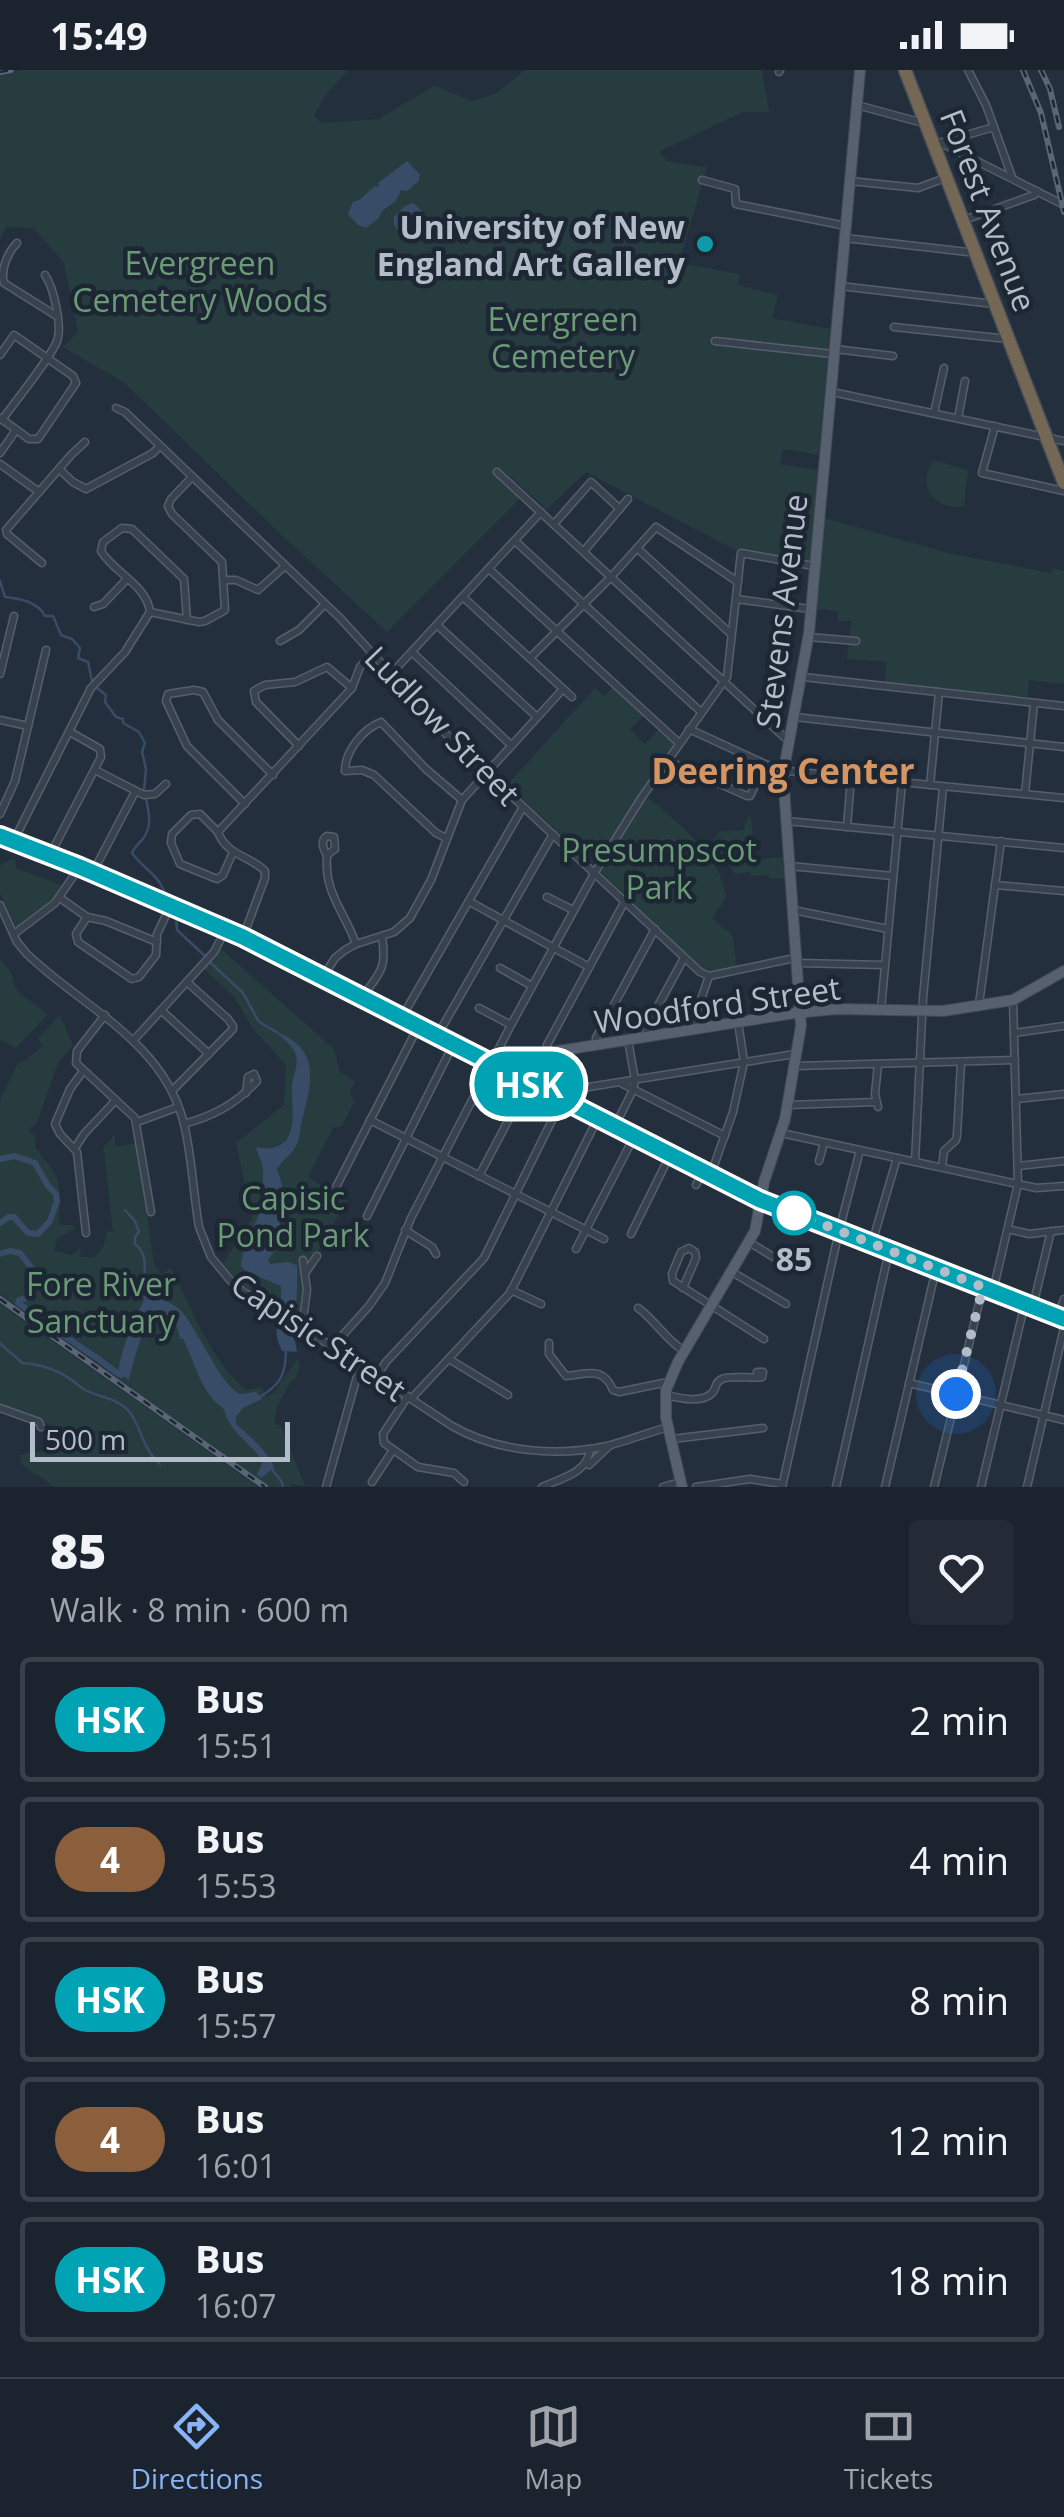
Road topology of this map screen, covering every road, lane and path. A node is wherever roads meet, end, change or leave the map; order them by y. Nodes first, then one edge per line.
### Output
1 (860, 70) edge
2 (905, 70) edge
3 (968, 70) edge
4 (857, 105) junction
5 (924, 123) junction
6 (994, 127) junction
7 (937, 144) junction
8 (946, 178) junction
9 (1013, 178) junction
10 (702, 180) dead end
11 (850, 181) junction
12 (1037, 190) junction
13 (1064, 205) edge
14 (962, 220) junction
15 (845, 232) junction
16 (17, 243) dead end
17 (974, 250) junction
18 (45, 275) dead end
19 (840, 286) junction
20 (995, 304) junction
21 (56, 315) junction
22 (894, 327) dead end
23 (1010, 339) junction
24 (715, 341) dead end
25 (1, 351) edge
26 (835, 352) junction
27 (892, 356) dead end
28 (46, 358) junction
29 (944, 368) dead end
30 (965, 381) dead end
31 (832, 392) junction
32 (116, 408) dead end
33 (934, 413) junction
34 (958, 418) junction
35 (1, 419) edge
36 (996, 426) junction
37 (16, 430) junction
38 (1046, 436) junction
39 (1064, 440) edge
40 (86, 442) dead end
41 (160, 446) junction
42 (0, 453) edge
43 (0, 464) edge
44 (59, 469) junction
45 (496, 472) dead end
46 (192, 477) junction
47 (1064, 483) edge
48 (1064, 491) edge
49 (39, 492) junction
50 (628, 499) dead end
51 (620, 509) junction
52 (541, 512) junction
53 (554, 524) junction
54 (515, 541) junction
55 (636, 548) junction
56 (584, 552) junction
57 (42, 563) dead end
58 (285, 566) junction
59 (815, 566) junction
60 (489, 569) junction
61 (611, 577) junction
62 (127, 579) junction
63 (225, 580) junction
64 (738, 582) junction
65 (463, 596) junction
66 (736, 599) junction
67 (326, 604) junction
68 (582, 604) junction
69 (94, 608) dead end
70 (811, 609) junction
71 (150, 612) junction
72 (14, 616) dead end
73 (187, 620) junction
74 (438, 625) junction
75 (557, 631) junction
76 (732, 635) junction
77 (809, 637) junction
78 (280, 641) dead end
79 (856, 641) dead end
80 (46, 650) dead end
81 (412, 652) junction
82 (373, 653) junction
83 (530, 658) junction
84 (0, 674) edge
85 (392, 674) junction
86 (802, 677) junction
87 (724, 680) junction
88 (352, 688) junction
89 (563, 689) junction
90 (940, 692) junction
91 (572, 697) dead end
92 (1034, 703) junction
93 (1064, 706) edge
94 (700, 712) junction
95 (537, 717) junction
96 (795, 717) junction
97 (0, 720) edge
98 (28, 726) junction
99 (689, 729) junction
100 (70, 732) junction
101 (936, 732) junction
102 (790, 739) junction
103 (679, 743) junction
104 (1030, 743) junction
105 (511, 745) junction
106 (299, 746) junction
107 (1064, 746) edge
108 (668, 761) junction
109 (764, 764) junction
110 (95, 770) junction
111 (783, 770) junction
112 (486, 772) junction
113 (273, 775) junction
114 (851, 778) junction
115 (902, 783) junction
116 (166, 784) dead end
117 (930, 785) junction
118 (944, 787) junction
119 (142, 794) junction
120 (1025, 794) junction
121 (1064, 798) edge
122 (462, 800) junction
123 (244, 804) junction
124 (523, 807) junction
125 (0, 814) edge
126 (786, 821) junction
127 (846, 827) junction
128 (218, 832) junction
129 (898, 832) junction
130 (554, 834) junction
131 (0, 836) edge
132 (939, 836) junction
133 (446, 838) junction
134 (14, 841) junction
135 (1001, 842) junction
136 (1064, 848) edge
137 (232, 852) junction
138 (50, 855) junction
139 (326, 855) dead end
140 (789, 866) junction
141 (80, 867) junction
142 (94, 872) junction
143 (595, 872) junction
144 (893, 876) junction
145 (995, 885) junction
146 (1064, 891) edge
147 (546, 897) dead end
148 (60, 898) junction
149 (625, 901) junction
150 (470, 902) junction
151 (0, 905) edge
152 (171, 906) junction
153 (573, 910) junction
154 (792, 910) junction
155 (86, 916) junction
156 (504, 921) junction
157 (226, 929) junction
158 (655, 929) junction
159 (888, 929) junction
160 (14, 934) junction
161 (382, 936) junction
162 (243, 937) junction
163 (157, 942) junction
164 (356, 944) junction
165 (552, 948) junction
166 (684, 958) junction
167 (797, 960) junction
168 (885, 965) junction
169 (500, 968) dead end
170 (589, 968) junction
171 (1064, 971) edge
172 (710, 976) junction
173 (322, 978) junction
174 (187, 982) junction
175 (532, 986) junction
176 (361, 998) junction
177 (1013, 1000) junction
178 (979, 1006) junction
179 (479, 1008) dead end
180 (162, 1010) junction
181 (880, 1010) junction
182 (922, 1011) junction
183 (801, 1012) junction
184 (105, 1016) junction
185 (401, 1018) junction
186 (738, 1022) junction
187 (511, 1025) junction
188 (1064, 1026) edge
189 (418, 1027) junction
190 (694, 1029) junction
191 (1014, 1032) junction
192 (437, 1037) junction
193 (646, 1037) junction
194 (134, 1040) junction
195 (628, 1040) junction
196 (596, 1044) junction
197 (453, 1045) junction
198 (548, 1052) junction
199 (209, 1054) junction
200 (796, 1060) junction
201 (1015, 1060) junction
202 (744, 1062) junction
203 (960, 1062) junction
204 (920, 1063) junction
205 (491, 1064) junction
206 (878, 1064) junction
207 (83, 1070) junction
208 (635, 1080) junction
209 (620, 1082) junction
210 (528, 1083) junction
211 (633, 1090) junction
212 (172, 1091) junction
213 (246, 1093) dead end
214 (549, 1094) junction
215 (1064, 1094) edge
216 (1016, 1099) junction
217 (116, 1100) junction
218 (562, 1100) junction
219 (788, 1105) junction
220 (178, 1107) junction
221 (598, 1118) junction
222 (370, 1120) junction
223 (137, 1122) junction
224 (184, 1124) junction
225 (614, 1127) junction
226 (781, 1133) junction
227 (724, 1136) junction
228 (634, 1137) junction
229 (406, 1138) junction
230 (824, 1143) junction
231 (75, 1148) junction
232 (860, 1150) junction
233 (670, 1155) junction
234 (443, 1157) junction
235 (897, 1158) junction
236 (818, 1161) dead end
237 (1064, 1161) edge
238 (915, 1162) junction
239 (1018, 1166) junction
240 (942, 1167) junction
241 (707, 1173) junction
242 (480, 1176) junction
243 (1018, 1184) junction
244 (696, 1185) dead end
245 (1064, 1186) edge
246 (334, 1191) dead end
247 (516, 1194) junction
248 (760, 1200) junction
249 (151, 1212) dead end
250 (551, 1212) junction
251 (367, 1216) dead end
252 (1008, 1229) junction
253 (405, 1230) junction
254 (587, 1230) junction
255 (1064, 1230) edge
256 (840, 1231) junction
257 (1052, 1231) junction
258 (86, 1233) dead end
259 (630, 1234) dead end
260 (604, 1239) dead end
261 (749, 1242) junction
262 (872, 1244) junction
263 (576, 1248) dead end
264 (889, 1251) junction
265 (436, 1254) dead end
266 (317, 1256) dead end
267 (303, 1260) dead end
268 (793, 1269) dead end
269 (936, 1269) junction
270 (732, 1272) junction
271 (306, 1273) junction
272 (682, 1288) junction
273 (988, 1289) junction
274 (512, 1290) junction
275 (1064, 1299) edge
276 (541, 1304) dead end
277 (786, 1304) dead end
278 (1029, 1305) junction
279 (638, 1308) dead end
280 (711, 1308) junction
281 (1061, 1318) edge
282 (302, 1326) junction
283 (1064, 1328) edge
284 (764, 1339) dead end
285 (549, 1342) dead end
286 (332, 1346) junction
287 (684, 1351) junction
288 (449, 1359) junction
289 (360, 1366) junction
290 (376, 1376) junction
291 (566, 1376) junction
292 (758, 1377) dead end
293 (556, 1378) dead end
294 (669, 1382) junction
295 (909, 1383) junction
296 (665, 1394) junction
297 (956, 1394) junction
298 (508, 1395) dead end
299 (409, 1398) junction
300 (1001, 1405) junction
301 (0, 1408) edge
302 (1044, 1415) junction
303 (1064, 1420) edge
304 (41, 1427) dead end
305 (668, 1427) junction
306 (763, 1428) dead end
307 (671, 1440) junction
308 (610, 1445) junction
309 (587, 1449) junction
310 (394, 1450) junction
311 (584, 1467) junction
312 (574, 1472) junction
313 (372, 1482) dead end
314 (464, 1482) dead end
315 (682, 1484) edge
316 (782, 1486) edge
317 (326, 1487) edge
318 (542, 1487) edge
319 (663, 1487) edge
320 (696, 1487) edge
321 (836, 1487) edge
322 (885, 1487) edge
323 (934, 1487) edge
324 (981, 1487) edge
325 (1027, 1487) edge

1 - 4 main road, Stevens Avenue
2 - 5 highway, Forest Avenue
3 - 6 street
4 - 5 street
4 - 11 main road, Stevens Avenue
5 - 7 highway, Forest Avenue
6 - 7 street
6 - 9 street
7 - 8 highway, Forest Avenue
7 - 9 street
8 - 11 street
8 - 14 highway, Forest Avenue
9 - 12 street
10 - 15 street
11 - 15 main road, Stevens Avenue
12 - 13 street
12 - 14 street
14 - 17 highway, Forest Avenue
15 - 17 street
15 - 19 main road, Stevens Avenue
16 - 21 street
17 - 20 highway, Forest Avenue
18 - 21 street
19 - 20 street
19 - 26 main road, Stevens Avenue
20 - 23 highway, Forest Avenue
21 - 28 street
22 - 23 street
23 - 38 highway, Forest Avenue
24 - 26 street
25 - 28 street
26 - 27 street
26 - 31 main road, Stevens Avenue
28 - 35 street
28 - 37 street
29 - 33 street
30 - 34 street
31 - 33 street
31 - 59 main road, Stevens Avenue
32 - 41 street, Ludlow Street
33 - 34 street
34 - 36 street
35 - 37 street
36 - 38 street
36 - 48 street
37 - 42 street
38 - 39 street
38 - 47 highway, Forest Avenue
40 - 44 street
41 - 44 street
41 - 46 street, Ludlow Street
43 - 49 street
44 - 49 street
45 - 52 street
46 - 58 street, Ludlow Street
46 - 63 street
49 - 57 street
50 - 51 street
51 - 53 street
51 - 56 street
52 - 53 street
52 - 54 street
53 - 56 street
54 - 60 street
54 - 68 street
55 - 61 street
55 - 64 street
55 - 76 street
56 - 61 street
58 - 63 street
58 - 67 street, Ludlow Street
59 - 64 street
59 - 70 main road, Stevens Avenue
60 - 65 street
60 - 75 street
61 - 68 street
61 - 87 street
62 - 69 street
62 - 71 street
62 - 73 street
63 - 73 street
64 - 66 street
65 - 74 street
65 - 83 street
66 - 70 street
66 - 76 street
67 - 78 street
67 - 82 street, Ludlow Street
68 - 75 street
68 - 94 street
70 - 77 main road, Stevens Avenue
71 - 73 street
71 - 100 street
72 - 84 street
74 - 81 street
74 - 95 street
75 - 83 street
75 - 103 street
76 - 87 street
77 - 79 street
77 - 86 main road, Stevens Avenue
80 - 98 street
81 - 85 street
81 - 105 street
82 - 85 street, Ludlow Street
82 - 88 street
83 - 89 street
85 - 112 street, Ludlow Street
86 - 90 street
86 - 96 main road, Stevens Avenue
87 - 94 street
87 - 102 street
88 - 106 street
88 - 106 street
89 - 91 street
89 - 95 street
90 - 92 street
90 - 101 street
92 - 93 street
92 - 104 street
94 - 99 street
95 - 105 street
96 - 101 street
96 - 102 main road, Stevens Avenue
97 - 98 street
98 - 125 street
99 - 103 street
99 - 109 street
100 - 110 street
100 - 134 street
101 - 104 street
101 - 117 street
102 - 111 main road, Stevens Avenue
103 - 108 street
104 - 107 street
104 - 120 street
105 - 112 street
106 - 113 street
108 - 109 street
108 - 143 street
109 - 111 street
110 - 119 street
110 - 138 street
111 - 114 street
111 - 126 main road, Stevens Avenue
112 - 122 street
112 - 124 street, Ludlow Street
113 - 123 street
113 - 123 street
114 - 115 street
114 - 127 street
115 - 117 street
115 - 129 street
116 - 119 street
117 - 118 street
118 - 120 street
118 - 132 street
119 - 142 street
120 - 121 street
122 - 133 street
122 - 133 street
123 - 128 street
124 - 130 street, Ludlow Street
124 - 150 street
126 - 127 street
126 - 140 main road, Stevens Avenue
127 - 129 street
128 - 137 street
128 - 137 street
129 - 132 street
129 - 144 street
130 - 143 street, Ludlow Street
130 - 156 street
131 - 134 main road
132 - 135 street
132 - 182 street
133 - 161 street
134 - 138 main road
135 - 136 street
135 - 145 street
137 - 162 street
138 - 141 main road
139 - 164 street
140 - 144 street
140 - 154 main road, Stevens Avenue
141 - 142 main road
141 - 148 street
142 - 152 main road
143 - 149 street, Ludlow Street
143 - 153 street
144 - 159 street
145 - 146 street
145 - 178 street
147 - 153 street
148 - 155 street
148 - 160 street
149 - 158 street, Ludlow Street
149 - 170 street
150 - 156 street
150 - 185 street
151 - 160 street, Capisic Street
152 - 157 main road
152 - 163 street
153 - 165 street
154 - 159 street
154 - 167 main road, Stevens Avenue
155 - 163 street
155 - 163 street
156 - 165 street
156 - 192 street
157 - 162 main road
157 - 174 street
158 - 166 street, Ludlow Street
158 - 196 street
159 - 168 street
160 - 184 street, Capisic Street
161 - 164 street
161 - 176 street
162 - 173 main road
164 - 173 street
165 - 170 street
165 - 175 street
166 - 172 street, Ludlow Street
166 - 193 street
167 - 168 street
167 - 172 street
167 - 183 main road, Stevens Avenue
168 - 181 street
169 - 175 street
170 - 198 street
171 - 177 main road, Woodford Street
172 - 190 street
173 - 176 main road
174 - 180 street
174 - 199 street
175 - 187 street
176 - 185 main road
177 - 178 main road, Woodford Street
177 - 191 street
178 - 182 main road, Woodford Street
179 - 187 street
180 - 194 street
180 - 199 street
181 - 182 main road, Woodford Street
181 - 183 main road, Woodford Street
182 - 204 street
183 - 186 main road, Woodford Street
183 - 200 main road, Stevens Avenue
184 - 194 street, Capisic Street
184 - 207 street
185 - 189 main road
186 - 190 main road, Woodford Street
186 - 202 street
187 - 205 street
188 - 191 street
189 - 192 main road
189 - 222 street
190 - 193 main road, Woodford Street
191 - 201 street
192 - 197 main road
193 - 195 main road, Woodford Street
194 - 212 street, Capisic Street
195 - 196 main road, Woodford Street
195 - 208 street
196 - 198 main road, Woodford Street
197 - 205 main road
197 - 229 street
198 - 205 main road, Woodford Street
199 - 212 street
200 - 202 street
200 - 206 street
200 - 219 main road, Stevens Avenue
201 - 203 street
201 - 216 street
202 - 208 street
202 - 227 street
203 - 204 street
203 - 240 street
204 - 206 street
204 - 238 street
205 - 210 main road
205 - 234 street
206 - 219 street
207 - 217 street
207 - 231 street
208 - 209 street
208 - 211 street
209 - 211 street
209 - 214 street
210 - 214 main road
210 - 242 street
211 - 225 street
211 - 227 street
212 - 220 street, Capisic Street
213 - 224 street
214 - 218 main road
215 - 216 street
216 - 239 street
217 - 223 street
217 - 231 street
218 - 221 main road
218 - 247 street
219 - 226 main road, Stevens Avenue
220 - 223 street
220 - 224 street, Capisic Street
221 - 225 main road
221 - 250 street
222 - 229 street
222 - 246 street
223 - 249 street
224 - 282 street, Capisic Street
225 - 228 main road
226 - 230 street
226 - 248 main road, Stevens Avenue
227 - 241 street
228 - 233 main road
228 - 254 street
229 - 234 street
229 - 251 street
230 - 232 street
230 - 236 street
231 - 258 street
232 - 235 street
232 - 256 street
233 - 241 main road
233 - 259 street
234 - 242 street
234 - 253 street
235 - 238 street
235 - 262 street
237 - 239 street
238 - 240 street
239 - 243 street
240 - 243 street
241 - 244 street
241 - 248 main road
242 - 247 street
243 - 245 street
243 - 252 street
247 - 250 street
247 - 290 street
248 - 256 main road
248 - 261 main road, Stevens Avenue
250 - 254 street
250 - 274 street
252 - 257 street
252 - 273 street
253 - 265 street
253 - 286 street
254 - 260 street
254 - 263 street
255 - 257 street
256 - 262 main road
256 - 316 street
257 - 278 street
261 - 268 street
261 - 270 main road, Stevens Avenue
262 - 264 main road
264 - 269 main road
264 - 321 street
266 - 271 street
267 - 271 street
269 - 273 main road
269 - 295 street
270 - 277 street
270 - 280 main road, Stevens Avenue
271 - 282 street
272 - 272 street
272 - 280 street
273 - 278 main road
273 - 297 street
274 - 276 street
274 - 288 street
275 - 281 street
278 - 281 main road
278 - 300 street
279 - 287 street
280 - 284 street
280 - 287 main road, Stevens Avenue
282 - 286 street, Capisic Street
283 - 302 street
285 - 291 street
286 - 289 street, Capisic Street
287 - 294 main road, Stevens Avenue
288 - 298 street
288 - 299 street
289 - 290 street, Capisic Street
289 - 317 street
290 - 299 street, Capisic Street
291 - 293 street
291 - 294 street
292 - 296 street
294 - 296 main road, Stevens Avenue
295 - 297 street
295 - 322 street
296 - 305 main road, Stevens Avenue
297 - 300 street
297 - 323 street
299 - 309 street, Capisic Street
299 - 310 street
300 - 302 street
300 - 324 street
301 - 304 street
302 - 303 street
302 - 325 street
305 - 307 main road, Stevens Avenue
305 - 308 street, Capisic Street
306 - 307 street
307 - 315 main road, Stevens Avenue
308 - 309 street, Capisic Street
308 - 311 street
309 - 311 street
309 - 312 street
310 - 313 street
310 - 314 street
311 - 312 street
312 - 318 street
315 - 319 street
316 - 320 street

